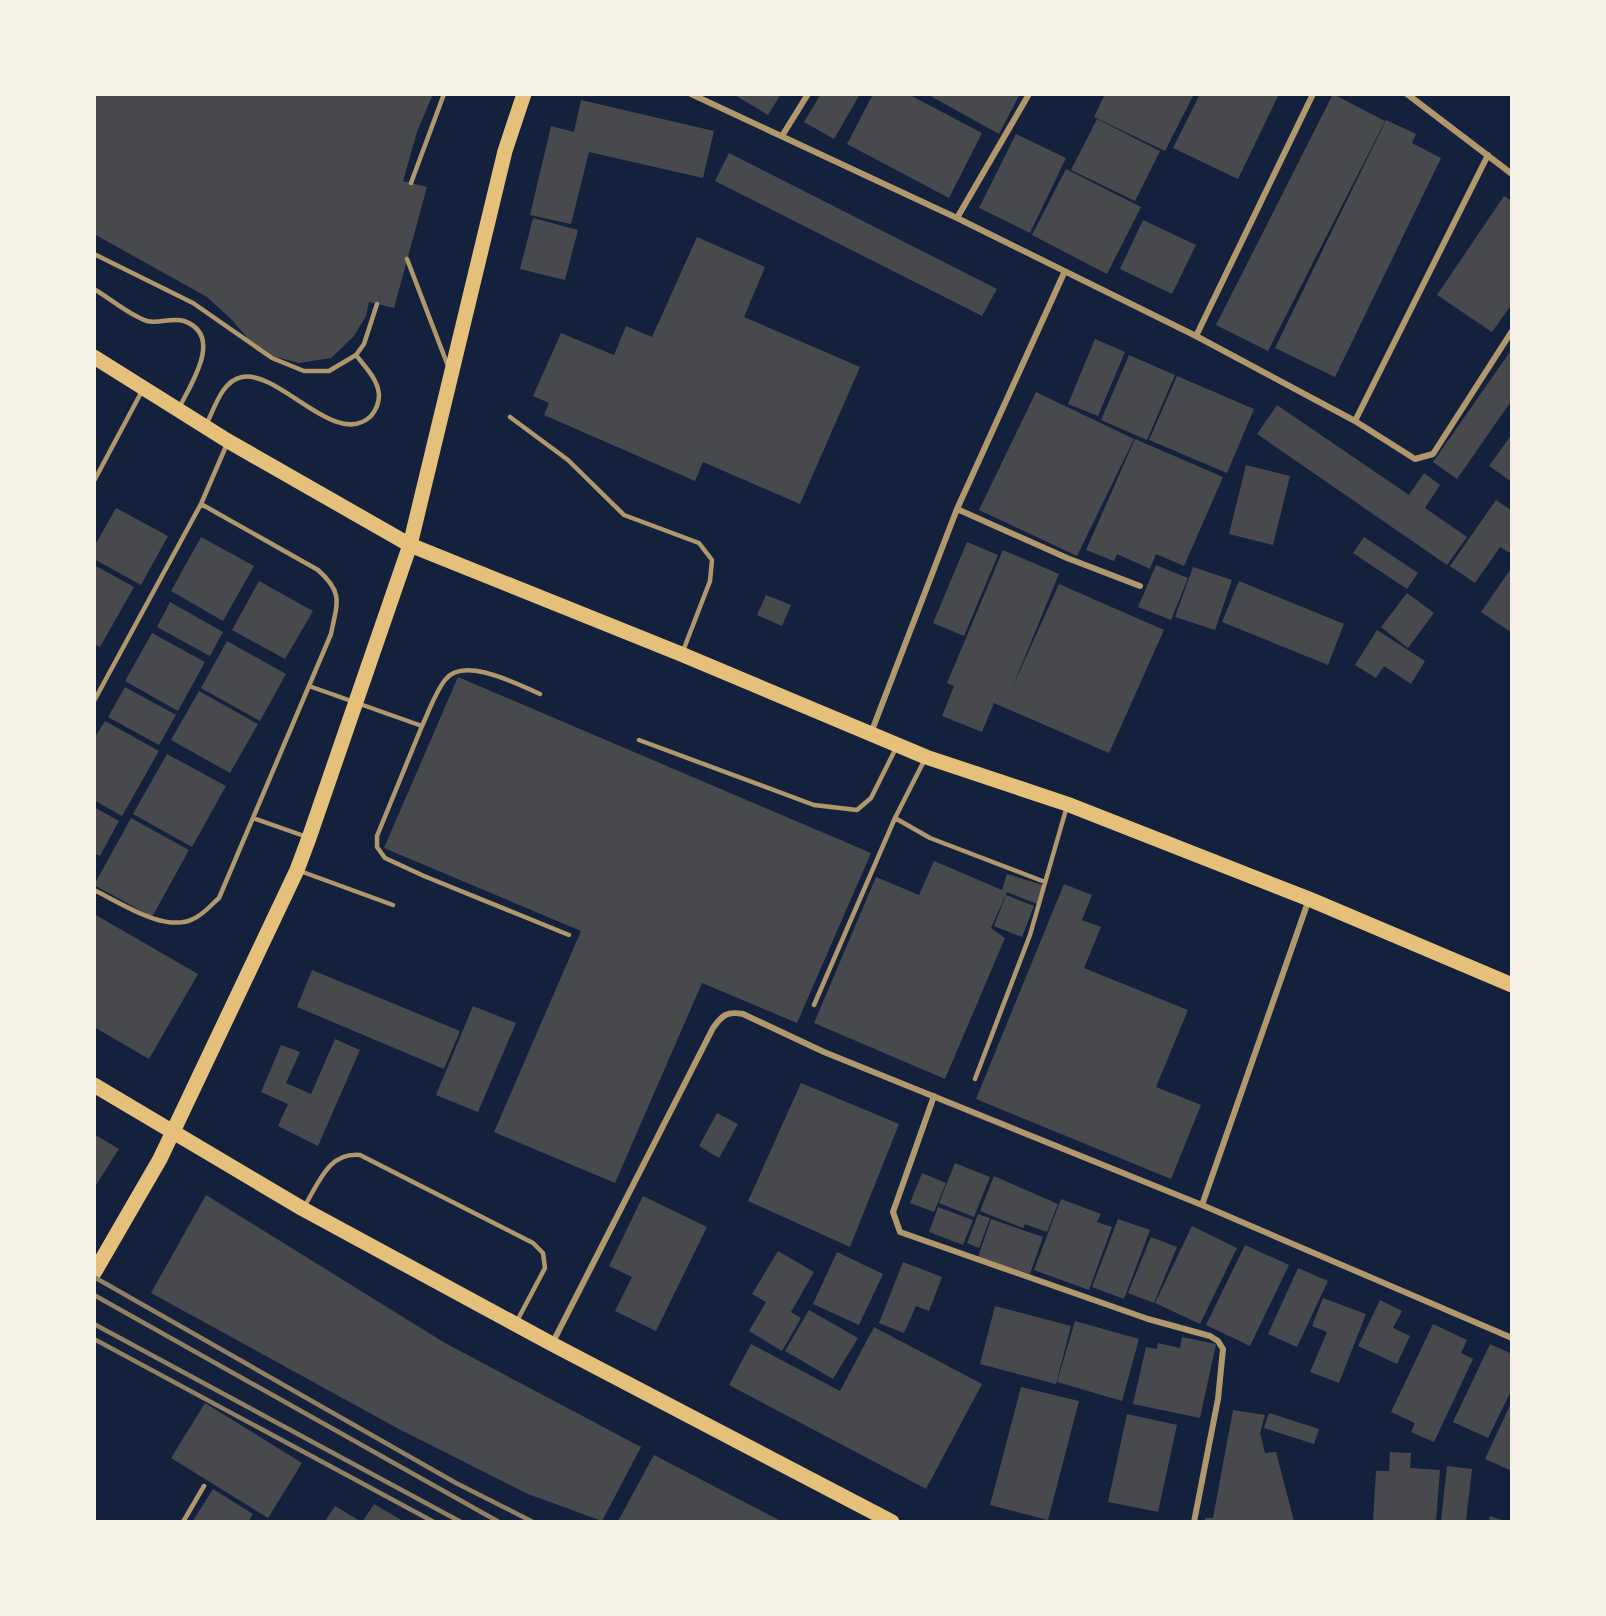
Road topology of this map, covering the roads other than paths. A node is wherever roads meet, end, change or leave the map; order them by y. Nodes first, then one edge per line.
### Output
1 (444, 94) edge
2 (524, 94) edge
3 (692, 94) edge
4 (808, 94) edge
5 (1029, 94) edge
6 (1313, 94) edge
7 (1407, 94) edge
8 (782, 136) junction
9 (1488, 156) junction
10 (1512, 174) edge
11 (411, 183) dead end
12 (957, 218) junction
13 (94, 254) edge
14 (407, 259) dead end
15 (1064, 273) junction
16 (94, 289) edge
17 (376, 304) dead end
18 (1512, 331) edge
19 (1196, 336) junction
20 (356, 355) junction
21 (94, 357) edge
22 (451, 372) junction
23 (144, 386) junction
24 (178, 408) junction
25 (510, 417) dead end
26 (1355, 421) junction
27 (205, 426) junction
28 (228, 441) junction
29 (94, 481) edge
30 (201, 504) junction
31 (957, 509) junction
32 (410, 545) junction
33 (1140, 586) dead end
34 (681, 654) junction
35 (309, 686) junction
36 (540, 694) dead end
37 (94, 701) edge
38 (356, 705) junction
39 (422, 726) junction
40 (871, 734) junction
41 (639, 740) dead end
42 (898, 745) junction
43 (926, 757) junction
44 (1067, 804) junction
45 (253, 818) junction
46 (895, 818) junction
47 (309, 838) junction
48 (297, 870) junction
49 (1045, 882) junction
50 (94, 890) edge
51 (1309, 899) junction
52 (393, 906) dead end
53 (569, 935) dead end
54 (1512, 985) edge
55 (813, 1005) dead end
56 (975, 1079) dead end
57 (94, 1085) edge
58 (934, 1096) junction
59 (174, 1131) junction
60 (1202, 1205) junction
61 (303, 1209) junction
62 (94, 1273) edge
63 (516, 1323) junction
64 (1512, 1338) edge
65 (552, 1344) junction
66 (204, 1486) dead end
67 (183, 1521) edge
68 (892, 1521) edge
69 (1194, 1521) edge

1 - 11 lane
2 - 22 main road
3 - 8 street
4 - 8 street
5 - 12 street
6 - 19 street
7 - 9 street
8 - 12 street
9 - 10 street
9 - 26 street
12 - 15 street
13 - 20 lane
14 - 22 lane
15 - 19 street
15 - 31 street
16 - 24 lane
17 - 20 lane
18 - 26 street
19 - 26 street
20 - 27 lane
21 - 23 main road
22 - 32 main road
23 - 24 main road
23 - 29 lane
24 - 27 main road
25 - 34 lane
27 - 28 main road
28 - 30 lane
28 - 32 main road
30 - 35 lane
30 - 37 lane
31 - 33 street
31 - 40 street
32 - 34 main road
32 - 38 main road
34 - 40 main road
35 - 38 lane
35 - 45 lane
36 - 39 lane
38 - 39 lane
38 - 47 main road
39 - 53 lane
40 - 42 main road
41 - 42 lane
42 - 43 main road
43 - 44 main road
43 - 46 lane
44 - 49 lane
44 - 51 main road
45 - 47 lane
45 - 50 lane
46 - 49 lane
46 - 55 lane
47 - 48 main road
48 - 52 lane
48 - 59 main road
49 - 56 lane
51 - 54 main road
51 - 60 street
57 - 59 main road
58 - 60 street
58 - 65 street
58 - 69 street
59 - 61 main road
59 - 62 main road
60 - 64 street
61 - 63 main road
61 - 63 lane
63 - 65 main road
65 - 68 main road
66 - 67 lane

